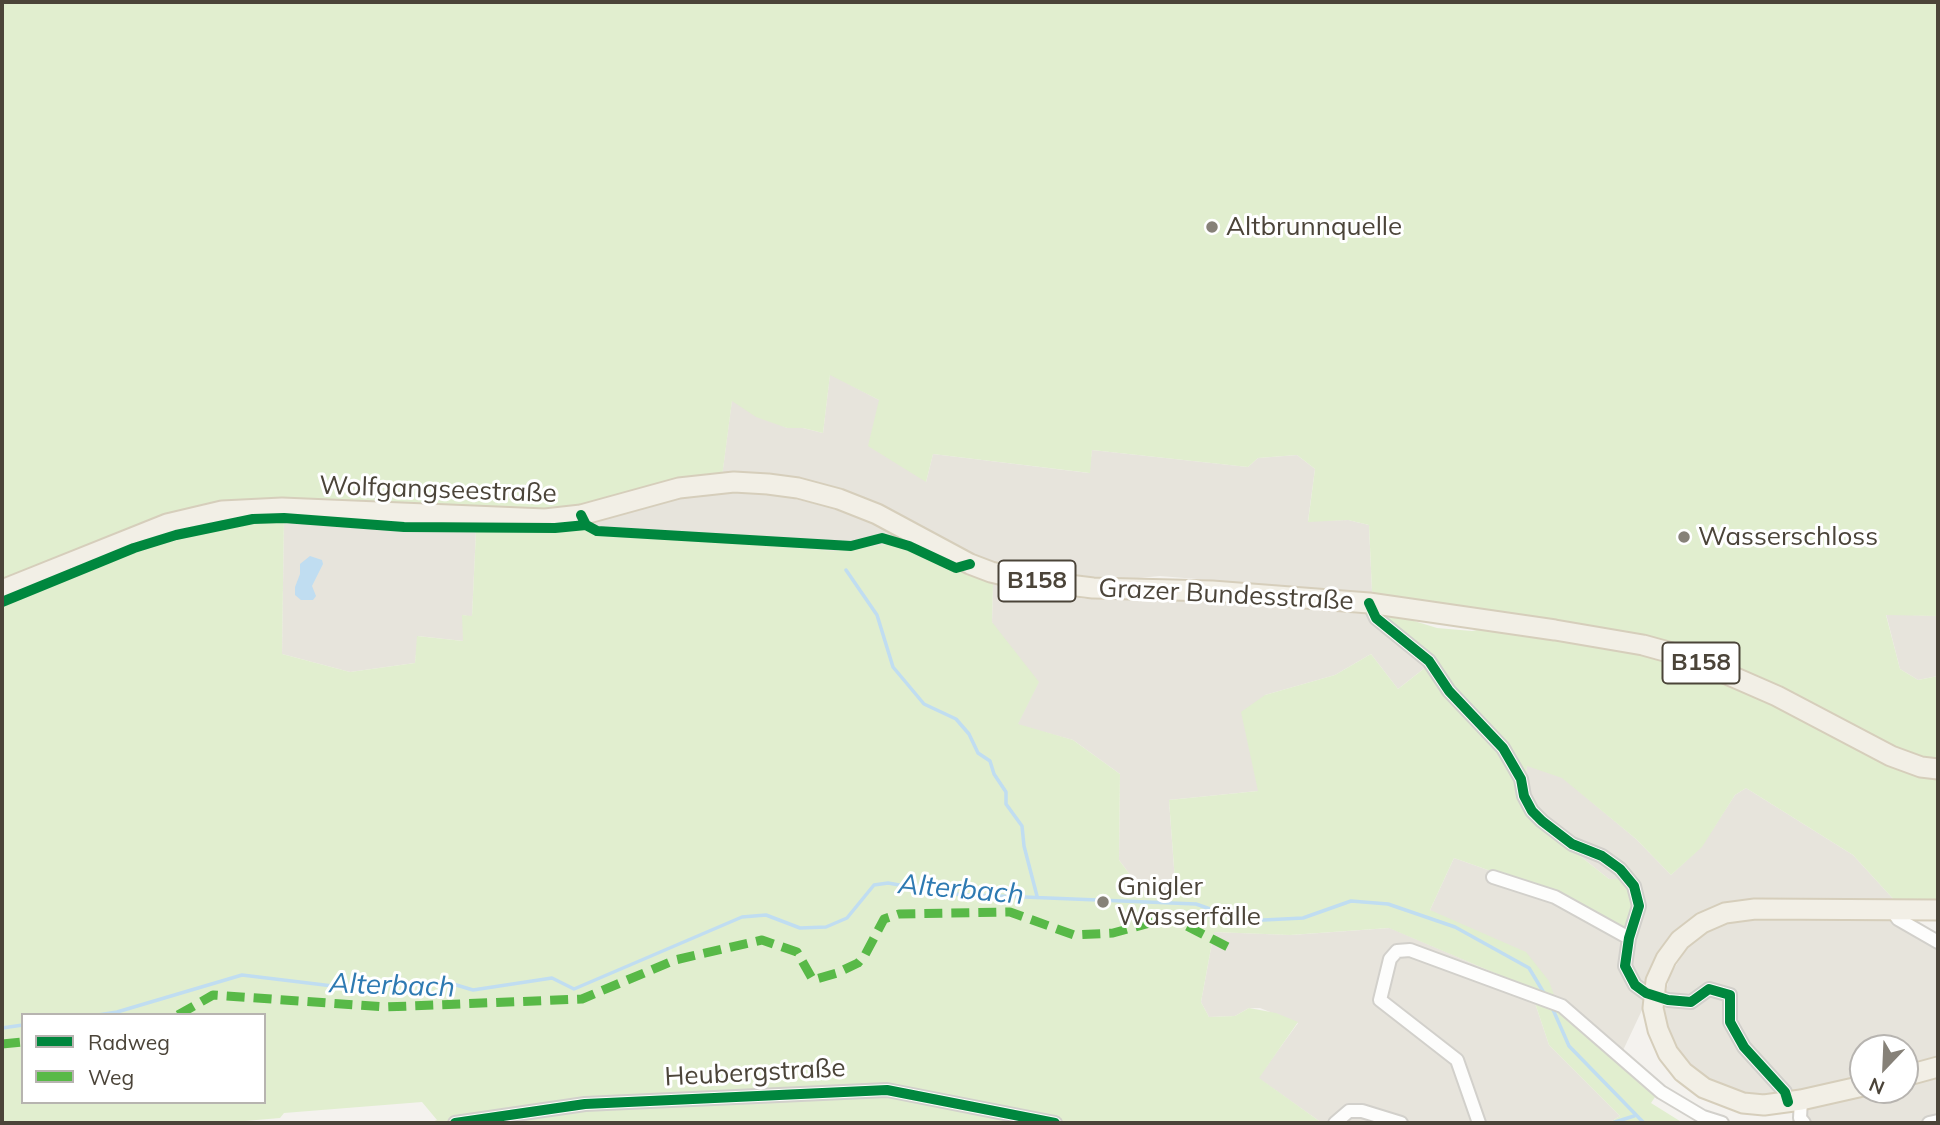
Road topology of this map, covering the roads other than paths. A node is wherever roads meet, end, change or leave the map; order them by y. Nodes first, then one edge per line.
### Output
1 (877, 514) joint
2 (2, 590) edge
3 (1369, 603) junction
4 (1938, 769) edge
5 (1493, 877) dead end
6 (1891, 909) junction
7 (1938, 910) edge
8 (1629, 938) junction
9 (1938, 942) edge
10 (1654, 996) junction
11 (1938, 1067) edge
12 (1919, 1072) edge
13 (1849, 1092) edge
14 (1797, 1114) edge
15 (1938, 1121) edge
16 (455, 1123) edge
17 (1055, 1123) edge
18 (1335, 1123) edge
19 (1401, 1123) edge
20 (1479, 1123) edge
21 (1722, 1123) edge
22 (1929, 1123) edge

1 - 2 main road, Wolfgangseestraße / B158
1 - 3 main road, Grazer Bundesstraße / B158
3 - 4 main road, Grazer Bundesstraße / B158
3 - 8 street
5 - 8 street
6 - 7 main road
6 - 9 street
6 - 10 main road
8 - 10 street
10 - 14 main road
10 - 14 street
11 - 12 main road
13 - 14 main road
15 - 22 street
16 - 17 street, Heubergstraße
18 - 19 street
20 - 21 street

